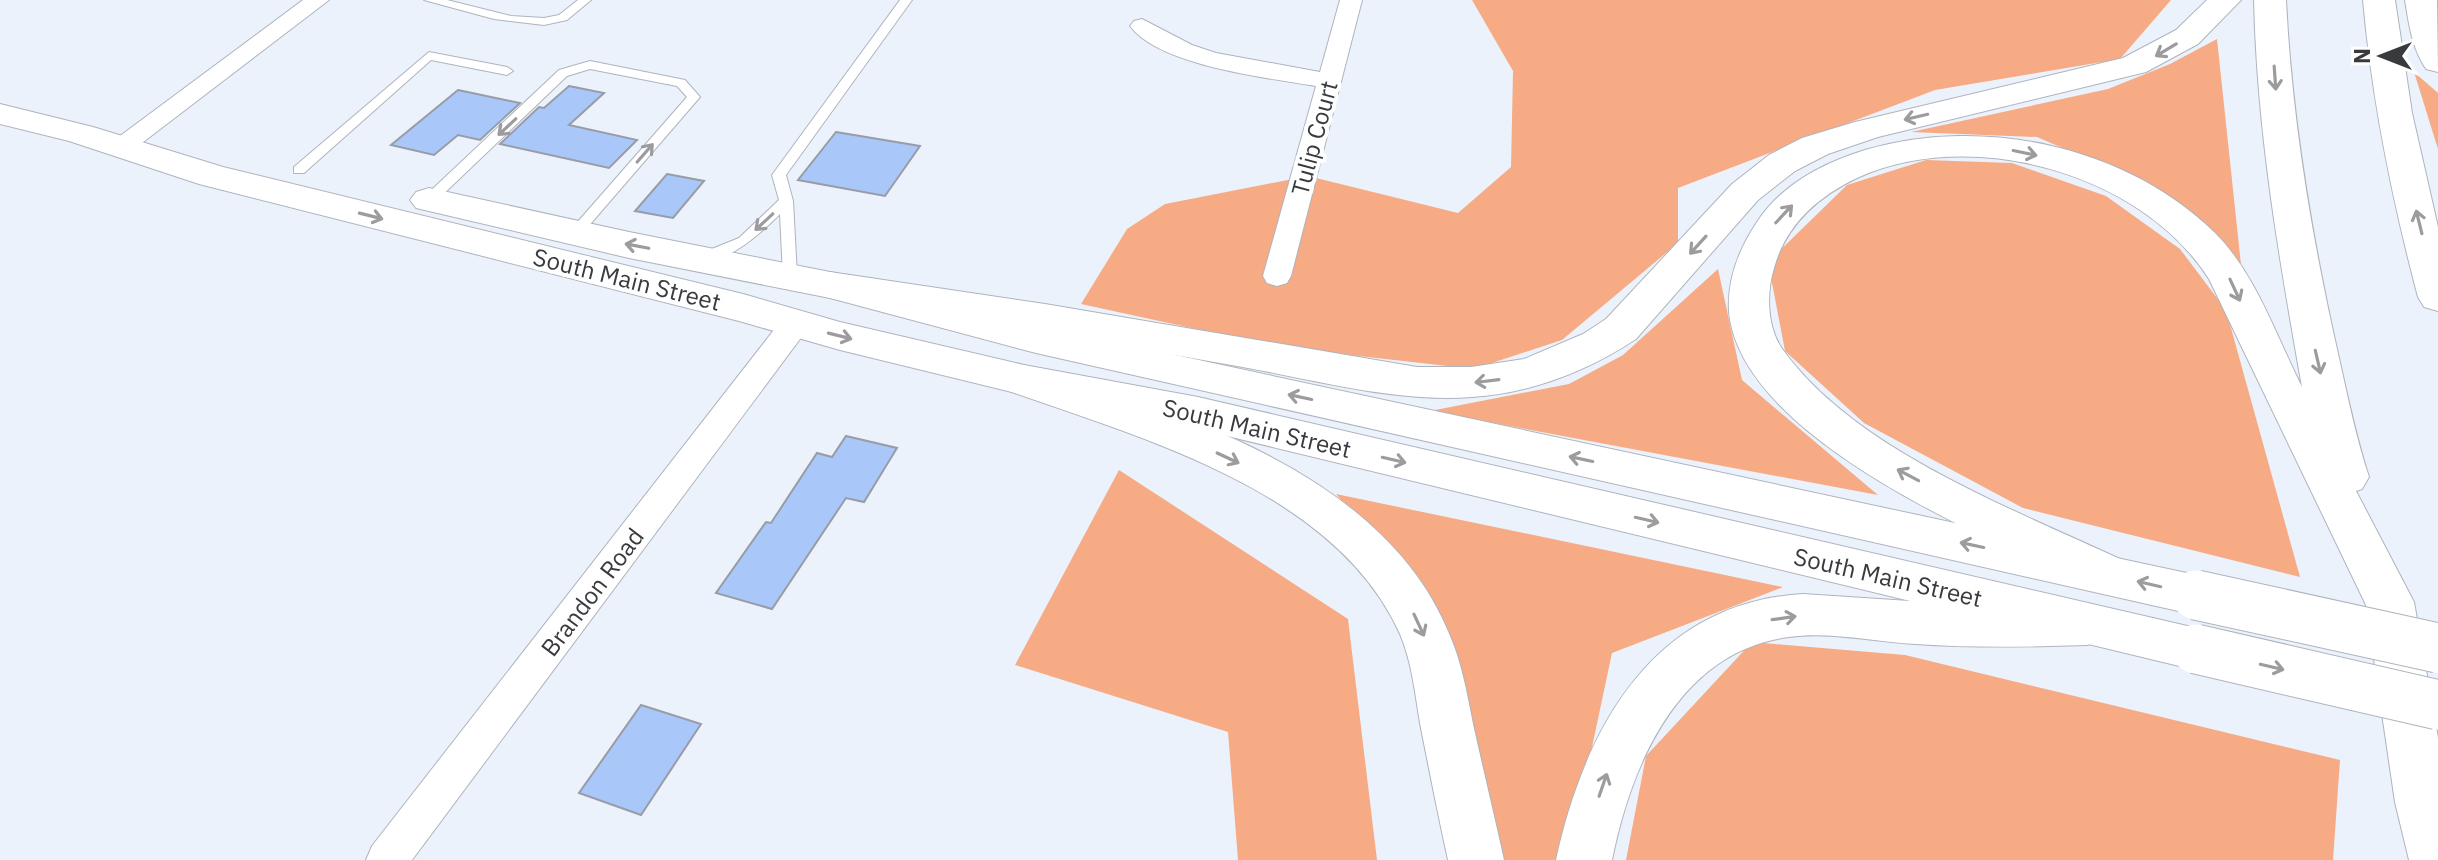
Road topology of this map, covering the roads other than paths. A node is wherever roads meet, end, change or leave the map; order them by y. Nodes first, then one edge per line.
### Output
1 (318, 0) edge
2 (430, 0) edge
3 (585, 0) edge
4 (906, 0) edge
5 (1351, 0) edge
6 (2225, 0) edge
7 (2270, 0) edge
8 (2379, 0) edge
9 (2421, 0) edge
10 (1142, 26) dead end
11 (2438, 62) edge
12 (507, 71) dead end
13 (1329, 81) junction
14 (0, 114) edge
15 (81, 134) junction
16 (129, 141) junction
17 (299, 170) junction
18 (429, 200) junction
19 (786, 201) junction
20 (575, 233) junction
21 (700, 258) junction
22 (1277, 276) dead end
23 (810, 280) junction
24 (2438, 297) edge
25 (795, 324) junction
26 (1024, 380) junction
27 (2103, 573) junction
28 (2389, 602) junction
29 (2087, 624) junction
30 (2438, 648) edge
31 (2438, 705) edge
32 (2422, 802) junction
33 (387, 860) edge
34 (1476, 860) edge
35 (1584, 860) edge
36 (2419, 860) edge
37 (2437, 860) edge

1 - 16 street
2 - 3 lane
4 - 19 lane
5 - 13 street, Tulip Court
6 -> 23 main road
7 -> 28 main road
24 -> 8 main road
9 - 11 main road
10 - 13 street
12 - 17 lane
13 - 22 street, Tulip Court
14 - 15 main road, South Main Street
15 - 16 main road, South Main Street
15 -> 25 main road, South Main Street
16 - 17 main road, South Main Street
17 - 18 main road, South Main Street
18 - 20 main road, South Main Street
20 -> 18 lane
19 -> 21 lane
19 - 23 lane
21 -> 20 main road, South Main Street
21 - 23 main road, South Main Street
27 -> 23 main road, South Main Street
25 -> 26 main road, South Main Street
25 - 33 street, Brandon Road
26 -> 29 main road, South Main Street
26 -> 34 main road
27 -> 28 main road
30 -> 27 main road, South Main Street, bridge
28 - 32 main road
29 -> 31 main road, South Main Street, bridge
35 -> 29 main road
32 - 36 main road
32 - 37 main road

